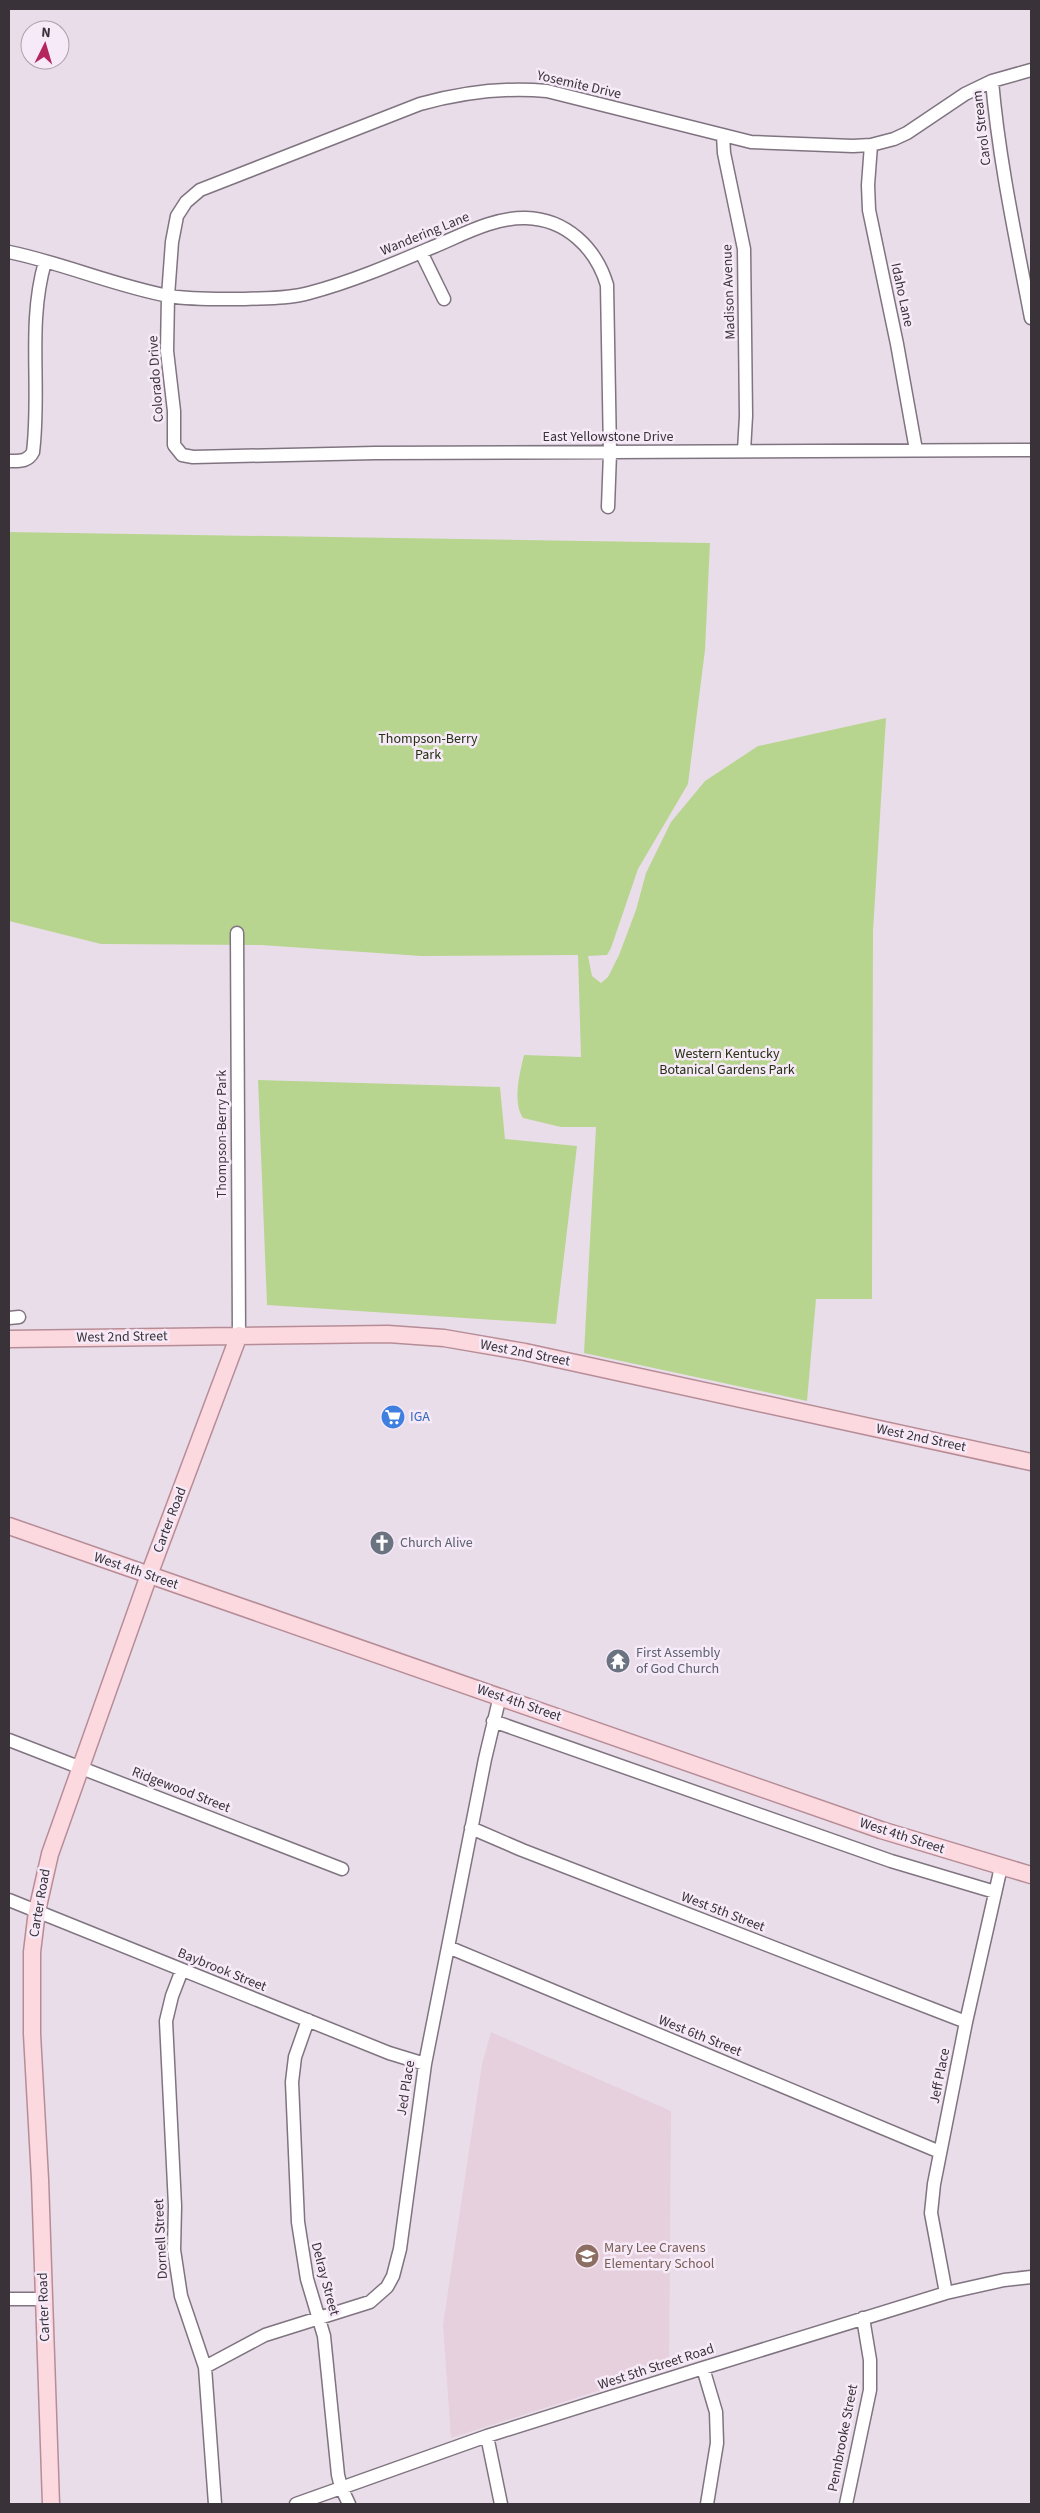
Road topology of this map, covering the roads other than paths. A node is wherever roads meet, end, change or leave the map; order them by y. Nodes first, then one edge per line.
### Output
1 (1031, 70) edge
2 (992, 81) junction
3 (723, 135) junction
4 (871, 145) junction
5 (9, 252) edge
6 (421, 252) junction
7 (45, 262) junction
8 (168, 296) junction
9 (444, 299) dead end
10 (1031, 318) edge
11 (916, 450) junction
12 (1031, 450) edge
13 (744, 451) junction
14 (610, 453) junction
15 (185, 456) joint
16 (9, 461) edge
17 (608, 508) dead end
18 (236, 933) dead end
19 (239, 1335) junction
20 (9, 1339) edge
21 (1031, 1462) edge
22 (9, 1526) edge
23 (149, 1576) junction
24 (500, 1696) junction
25 (493, 1721) junction
26 (9, 1740) edge
27 (81, 1768) junction
28 (471, 1828) junction
29 (1001, 1867) junction
30 (342, 1869) dead end
31 (1031, 1874) edge
32 (995, 1892) junction
33 (9, 1900) edge
34 (37, 1911) junction
35 (448, 1947) junction
36 (182, 1970) junction
37 (308, 2020) junction
38 (966, 2022) junction
39 (425, 2064) junction
40 (940, 2152) junction
41 (1031, 2277) edge
42 (946, 2293) junction
43 (9, 2299) edge
44 (44, 2300) junction
45 (319, 2316) junction
46 (863, 2318) junction
47 (205, 2367) junction
48 (703, 2368) junction
49 (487, 2436) junction
50 (341, 2487) junction
51 (51, 2504) edge
52 (215, 2504) edge
53 (296, 2504) edge
54 (350, 2504) edge
55 (501, 2504) edge
56 (707, 2504) edge
57 (846, 2504) edge

1 - 2 street, Yosemite Drive
2 - 4 street, Yosemite Drive
2 - 10 street, Carol Stream
3 - 4 street, Yosemite Drive
3 - 8 street, Yosemite Drive
3 - 13 street, Madison Avenue
4 - 11 street, Idaho Lane
5 - 7 street, Wandering Lane
6 - 8 street, Wandering Lane
6 - 9 street
6 - 14 street, Wandering Lane
7 - 8 street, Wandering Lane
7 - 16 street
8 - 15 street, Colorado Drive
11 - 12 street, East Yellowstone Drive
11 - 13 street, East Yellowstone Drive
13 - 14 street, East Yellowstone Drive
14 - 15 street, East Yellowstone Drive
14 - 17 street, Wandering Lane
18 - 19 street, Thompson-Berry Park
19 - 20 main road, West 2nd Street
19 - 21 main road, West 2nd Street
19 - 23 main road, Carter Road
22 - 23 main road, West 4th Street
23 - 24 main road, West 4th Street
23 - 27 main road, Carter Road
24 - 25 street, Jed Place
24 - 29 main road, West 4th Street
25 - 28 street, Jed Place
25 - 32 street, West 4th Street
26 - 27 street, Ridgewood Street
27 - 30 street, Ridgewood Street
27 - 34 main road, Carter Road
28 - 35 street, Jed Place
28 - 38 street, West 5th Street
29 - 31 main road, West 4th Street
29 - 32 street, Jeff Place
32 - 38 street, Jeff Place
33 - 34 street, Baybrook Street
34 - 36 street, Baybrook Street
34 - 44 main road, Carter Road
35 - 39 street, Jed Place
35 - 40 street, West 6th Street
36 - 37 street, Baybrook Street
36 - 47 street, Dornell Street
37 - 39 street, Baybrook Street
37 - 45 street, Delray Street
38 - 40 street, Jeff Place
39 - 45 street, Jed Place
40 - 42 street, Jeff Place
41 - 42 street, West 5th Street Road
42 - 46 street, West 5th Street Road
43 - 44 street
44 - 51 main road, Carter Road
45 - 47 street, Jed Place
45 - 50 street, Delray Street
46 - 48 street, West 5th Street Road
46 - 57 street, Pennbrooke Street
47 - 52 street, Dornell Street
48 - 49 street, West 5th Street Road
48 - 56 street
49 - 50 street, West 5th Street Road
49 - 55 street
50 - 53 street, West 5th Street Road
50 - 54 street

